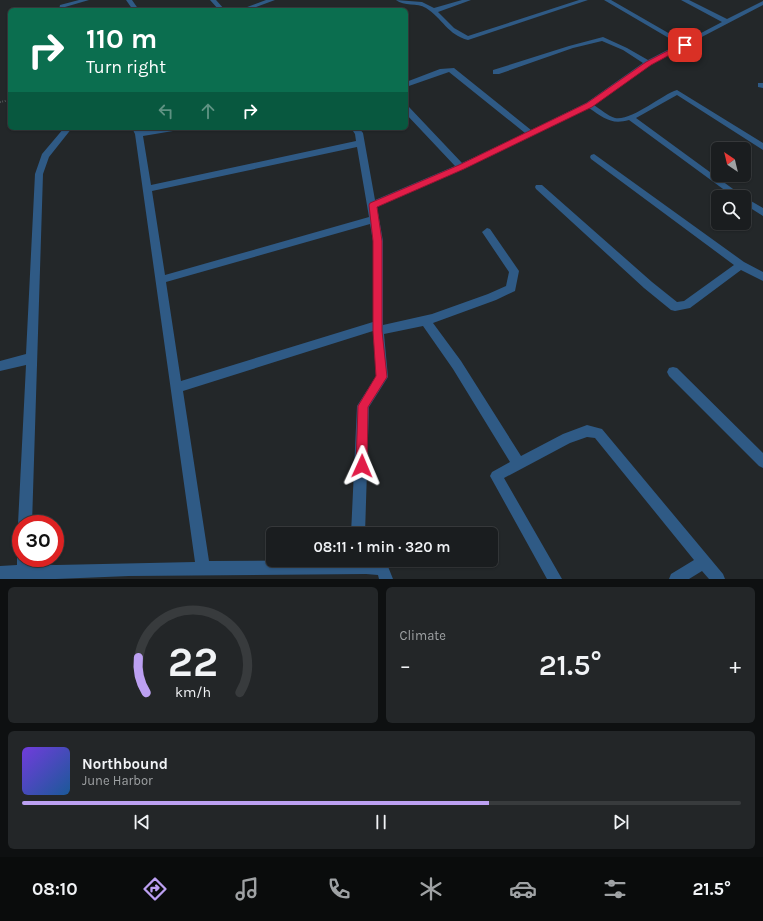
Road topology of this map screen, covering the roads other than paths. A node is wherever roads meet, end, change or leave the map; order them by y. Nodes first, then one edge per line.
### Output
1 (86, 0) edge
2 (128, 0) edge
3 (213, 0) edge
4 (272, 0) edge
5 (399, 0) edge
6 (468, 0) edge
7 (585, 0) edge
8 (607, 0) edge
9 (684, 0) edge
10 (760, 0) edge
11 (763, 2) edge
12 (62, 8) edge
13 (134, 8) edge
14 (220, 8) edge
15 (248, 8) edge
16 (433, 11) junction
17 (727, 22) junction
18 (685, 45) junction
19 (648, 63) junction
20 (496, 72) dead end
21 (408, 84) edge
22 (589, 105) junction
23 (408, 111) edge
24 (630, 117) junction
25 (66, 130) edge
26 (149, 130) edge
27 (357, 130) edge
28 (137, 131) edge
29 (530, 133) junction
30 (361, 143) junction
31 (763, 147) edge
32 (594, 157) dead end
33 (461, 167) junction
34 (540, 187) dead end
35 (147, 189) junction
36 (730, 190) edge
37 (373, 205) junction
38 (751, 205) edge
39 (763, 213) edge
40 (375, 219) junction
41 (487, 232) dead end
42 (741, 265) junction
43 (763, 277) edge
44 (160, 280) junction
45 (426, 321) junction
46 (377, 328) junction
47 (32, 358) junction
48 (0, 366) edge
49 (673, 372) dead end
50 (176, 388) junction
51 (763, 462) edge
52 (518, 464) junction
53 (25, 515) edge
54 (358, 527) edge
55 (704, 562) junction
56 (266, 566) edge
57 (18, 567) edge
58 (33, 567) edge
59 (372, 567) edge
60 (203, 568) junction
61 (0, 573) edge
62 (386, 579) edge
63 (555, 579) edge
64 (676, 579) edge
65 (718, 579) edge

1 - 12 street
2 - 13 street
3 - 14 street
4 - 15 street
5 - 16 street
6 - 16 street
7 - 16 street
8 - 18 street
9 - 17 street
10 - 11 street
11 - 17 street
17 - 18 street
18 - 19 street
19 - 20 street
19 - 22 street
21 - 29 street
22 - 24 street
22 - 29 street
23 - 33 street
24 - 31 street
24 - 36 street
25 - 47 street
26 - 28 street
27 - 30 street
28 - 35 street
29 - 33 street
30 - 35 street
30 - 37 street
32 - 42 street
33 - 37 street
34 - 42 street
35 - 44 street
37 - 40 street
38 - 39 street
40 - 44 street
40 - 46 street
41 - 45 street
42 - 43 street
44 - 50 street
45 - 46 street
45 - 52 street
46 - 50 street
46 - 54 street
47 - 48 street
47 - 53 street
49 - 51 street
50 - 60 street
52 - 55 street
52 - 63 street
55 - 64 street
55 - 65 street
56 - 60 street
57 - 61 street
58 - 60 street
59 - 62 street

